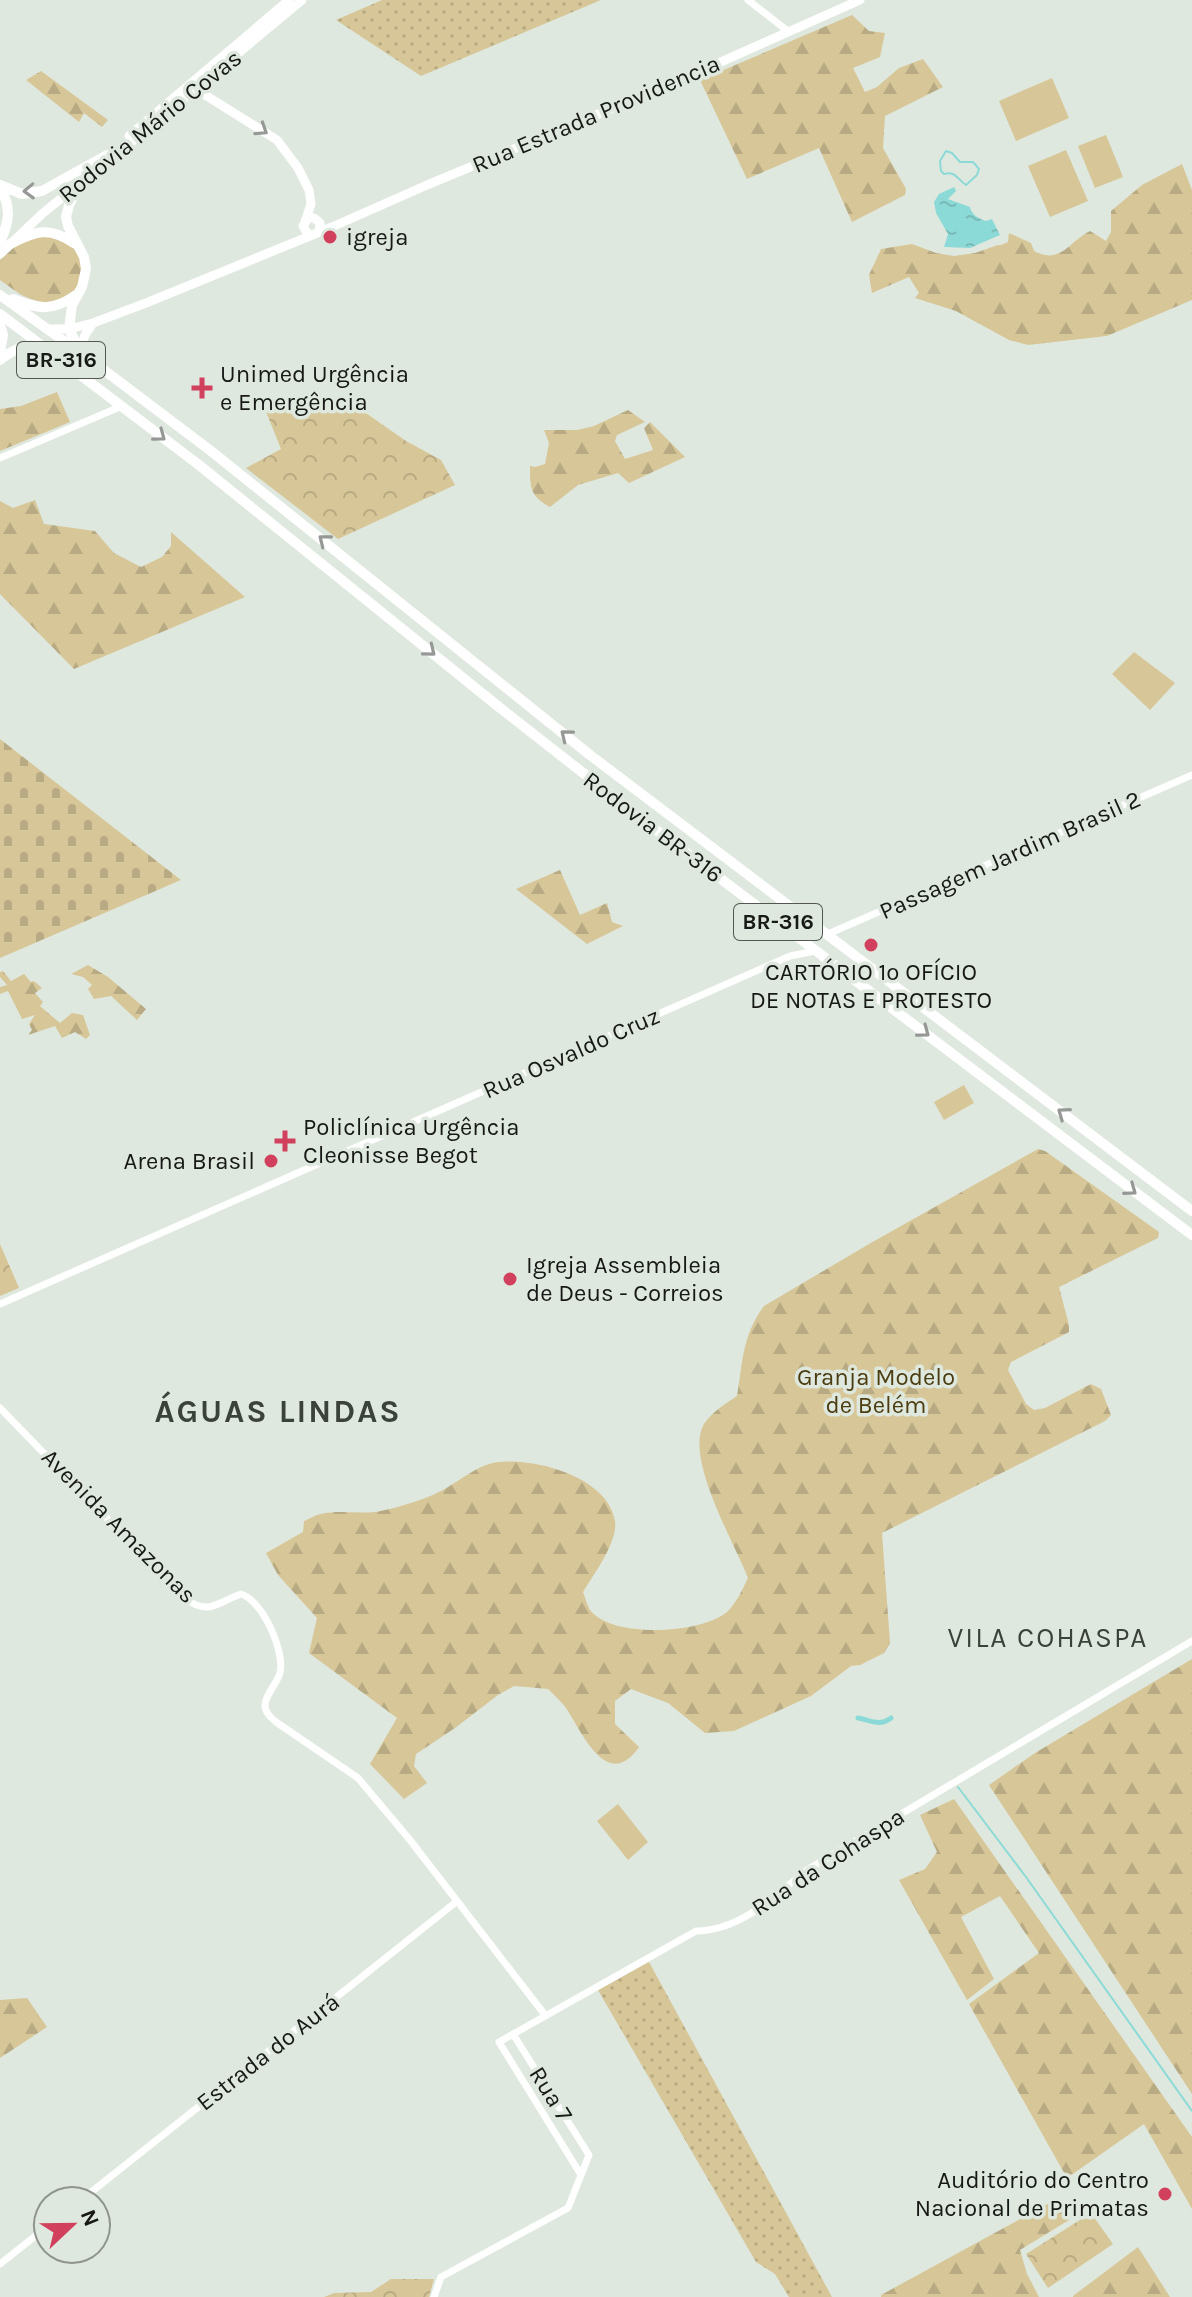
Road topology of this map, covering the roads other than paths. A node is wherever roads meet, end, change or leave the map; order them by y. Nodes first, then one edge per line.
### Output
1 (289, 0) edge
2 (302, 0) edge
3 (748, 0) edge
4 (860, 0) edge
5 (789, 32) junction
6 (194, 85) junction
7 (105, 160) junction
8 (0, 186) edge
9 (304, 224) junction
10 (317, 230) junction
11 (76, 245) junction
12 (2, 247) edge
13 (275, 248) junction
14 (78, 294) junction
15 (0, 295) edge
16 (0, 314) edge
17 (93, 323) junction
18 (0, 325) edge
19 (47, 329) junction
20 (69, 329) junction
21 (81, 347) junction
22 (0, 352) edge
23 (0, 360) edge
24 (96, 364) junction
25 (86, 378) junction
26 (122, 406) junction
27 (0, 458) edge
28 (1192, 775) edge
29 (828, 934) junction
30 (796, 936) junction
31 (816, 951) junction
32 (790, 956) junction
33 (978, 1048) junction
34 (965, 1063) junction
35 (1004, 1069) junction
36 (986, 1080) junction
37 (1192, 1211) edge
38 (1192, 1235) edge
39 (0, 1304) edge
40 (0, 1408) edge
41 (1192, 1641) edge
42 (456, 1902) junction
43 (545, 2015) junction
44 (513, 2034) junction
45 (581, 2175) junction
46 (100, 2185) edge
47 (32, 2239) edge
48 (0, 2264) edge
49 (434, 2297) edge

1 - 6 main road, Rodovia Mário Covas
2 - 6 main road, Rodovia Mário Covas
3 - 5 street
4 - 5 main road, Rua Estrada Providencia
5 - 10 main road, Rua Estrada Providencia
6 - 7 main road, Rodovia Mário Covas
6 -> 9 main road
7 -> 8 highway
7 - 11 highway
7 - 12 main road, Rodovia Mário Covas
8 - 12 highway
9 - 10 main road
9 - 10 main road
9 - 13 main road, Rua Estrada Providencia
10 - 13 main road, Rua Estrada Providencia
11 - 12 highway
11 - 14 highway
13 - 17 main road, Rua Estrada Providencia
14 - 15 highway
14 - 20 highway
15 - 19 highway, BR-316
16 - 25 highway, BR-316
17 - 20 main road, Rua Estrada Providencia
17 - 21 main road
18 - 22 highway
19 - 20 main road, Rua Estrada Providencia
19 - 24 highway, BR-316
20 - 21 highway
21 - 24 highway
23 - 25 highway
29 -> 24 highway, Rodovia BR-316 / BR-316
25 - 26 highway, BR-316
26 - 27 street
26 -> 30 highway, Rodovia BR-316 / BR-316
28 - 29 street, Passagem Jardim Brasil 2
29 - 33 highway, Rodovia BR-316 / BR-316
30 - 31 highway, Rodovia BR-316 / BR-316
30 - 32 street
31 - 32 street, Rua Osvaldo Cruz
31 -> 34 highway, Rodovia BR-316 / BR-316
32 - 39 street, Rua Osvaldo Cruz
33 - 34 highway
33 - 35 highway, Rodovia BR-316 / BR-316
34 - 36 highway, Rodovia BR-316 / BR-316
35 - 36 highway
37 -> 35 highway, Rodovia BR-316 / BR-316
36 -> 38 highway, Rodovia BR-316 / BR-316
40 - 42 street, Avenida Amazonas
41 - 43 street, Rua da Cohaspa
42 - 43 street
42 - 46 street, Estrada do Aurá
43 - 44 street, Rua da Cohaspa
44 - 45 street, Rua 7
44 - 45 street, Rua da Cohaspa
45 - 49 street
47 - 48 street

